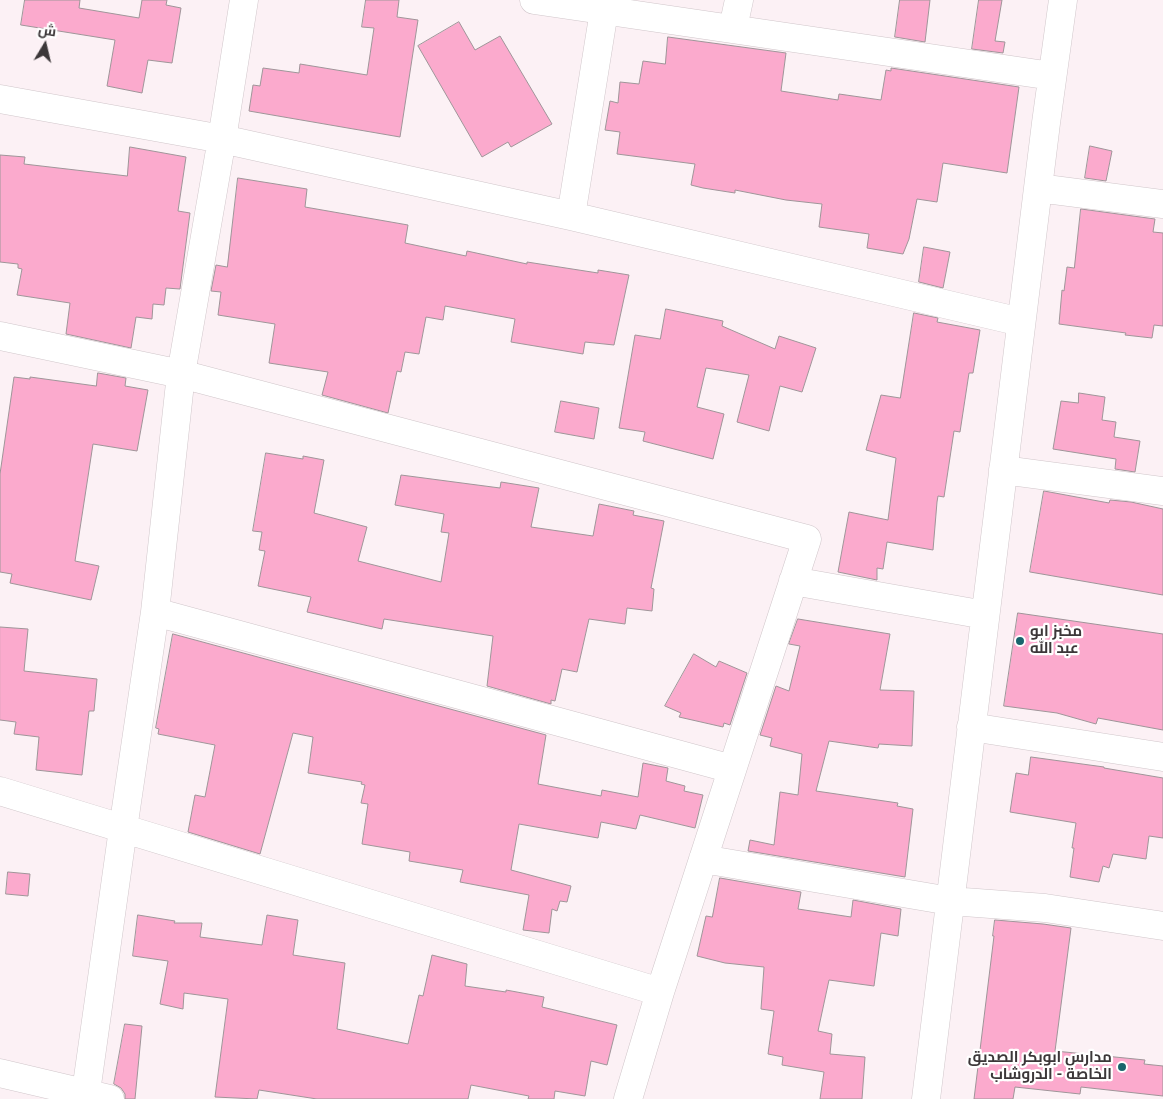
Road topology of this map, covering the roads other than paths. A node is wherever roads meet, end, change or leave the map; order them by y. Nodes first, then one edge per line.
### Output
1 (244, 0) edge
2 (534, 0) edge
3 (739, 0) edge
4 (1063, 0) edge
5 (604, 11) junction
6 (733, 28) junction
7 (1052, 76) junction
8 (0, 99) edge
9 (222, 139) junction
10 (1038, 188) junction
11 (1163, 204) edge
12 (571, 216) junction
13 (1022, 322) junction
14 (0, 336) edge
15 (181, 374) junction
16 (1003, 470) junction
17 (1163, 491) edge
18 (794, 581) junction
19 (155, 612) junction
20 (985, 615) junction
21 (972, 727) junction
22 (1163, 757) edge
23 (732, 769) junction
24 (0, 791) edge
25 (123, 829) junction
26 (703, 859) junction
27 (950, 901) junction
28 (1163, 926) edge
29 (660, 992) junction
30 (0, 1072) edge
31 (94, 1097) edge
32 (628, 1099) edge
33 (926, 1099) edge

1 - 9 street
2 - 5 street
3 - 6 street
4 - 7 street
5 - 6 street
5 - 12 street
6 - 7 street
7 - 10 street
8 - 9 street
9 - 12 street
9 - 15 street
10 - 11 street
10 - 13 street
12 - 13 street
13 - 16 street
14 - 15 street
15 - 18 street
15 - 19 street
16 - 17 street
16 - 20 street
18 - 20 street
18 - 23 street
19 - 23 street
19 - 25 street
20 - 21 street
21 - 22 street
21 - 27 street
23 - 26 street
24 - 25 street
25 - 29 street
25 - 31 street
26 - 27 street
26 - 29 street
27 - 28 street
27 - 33 street
29 - 32 street
30 - 31 street

